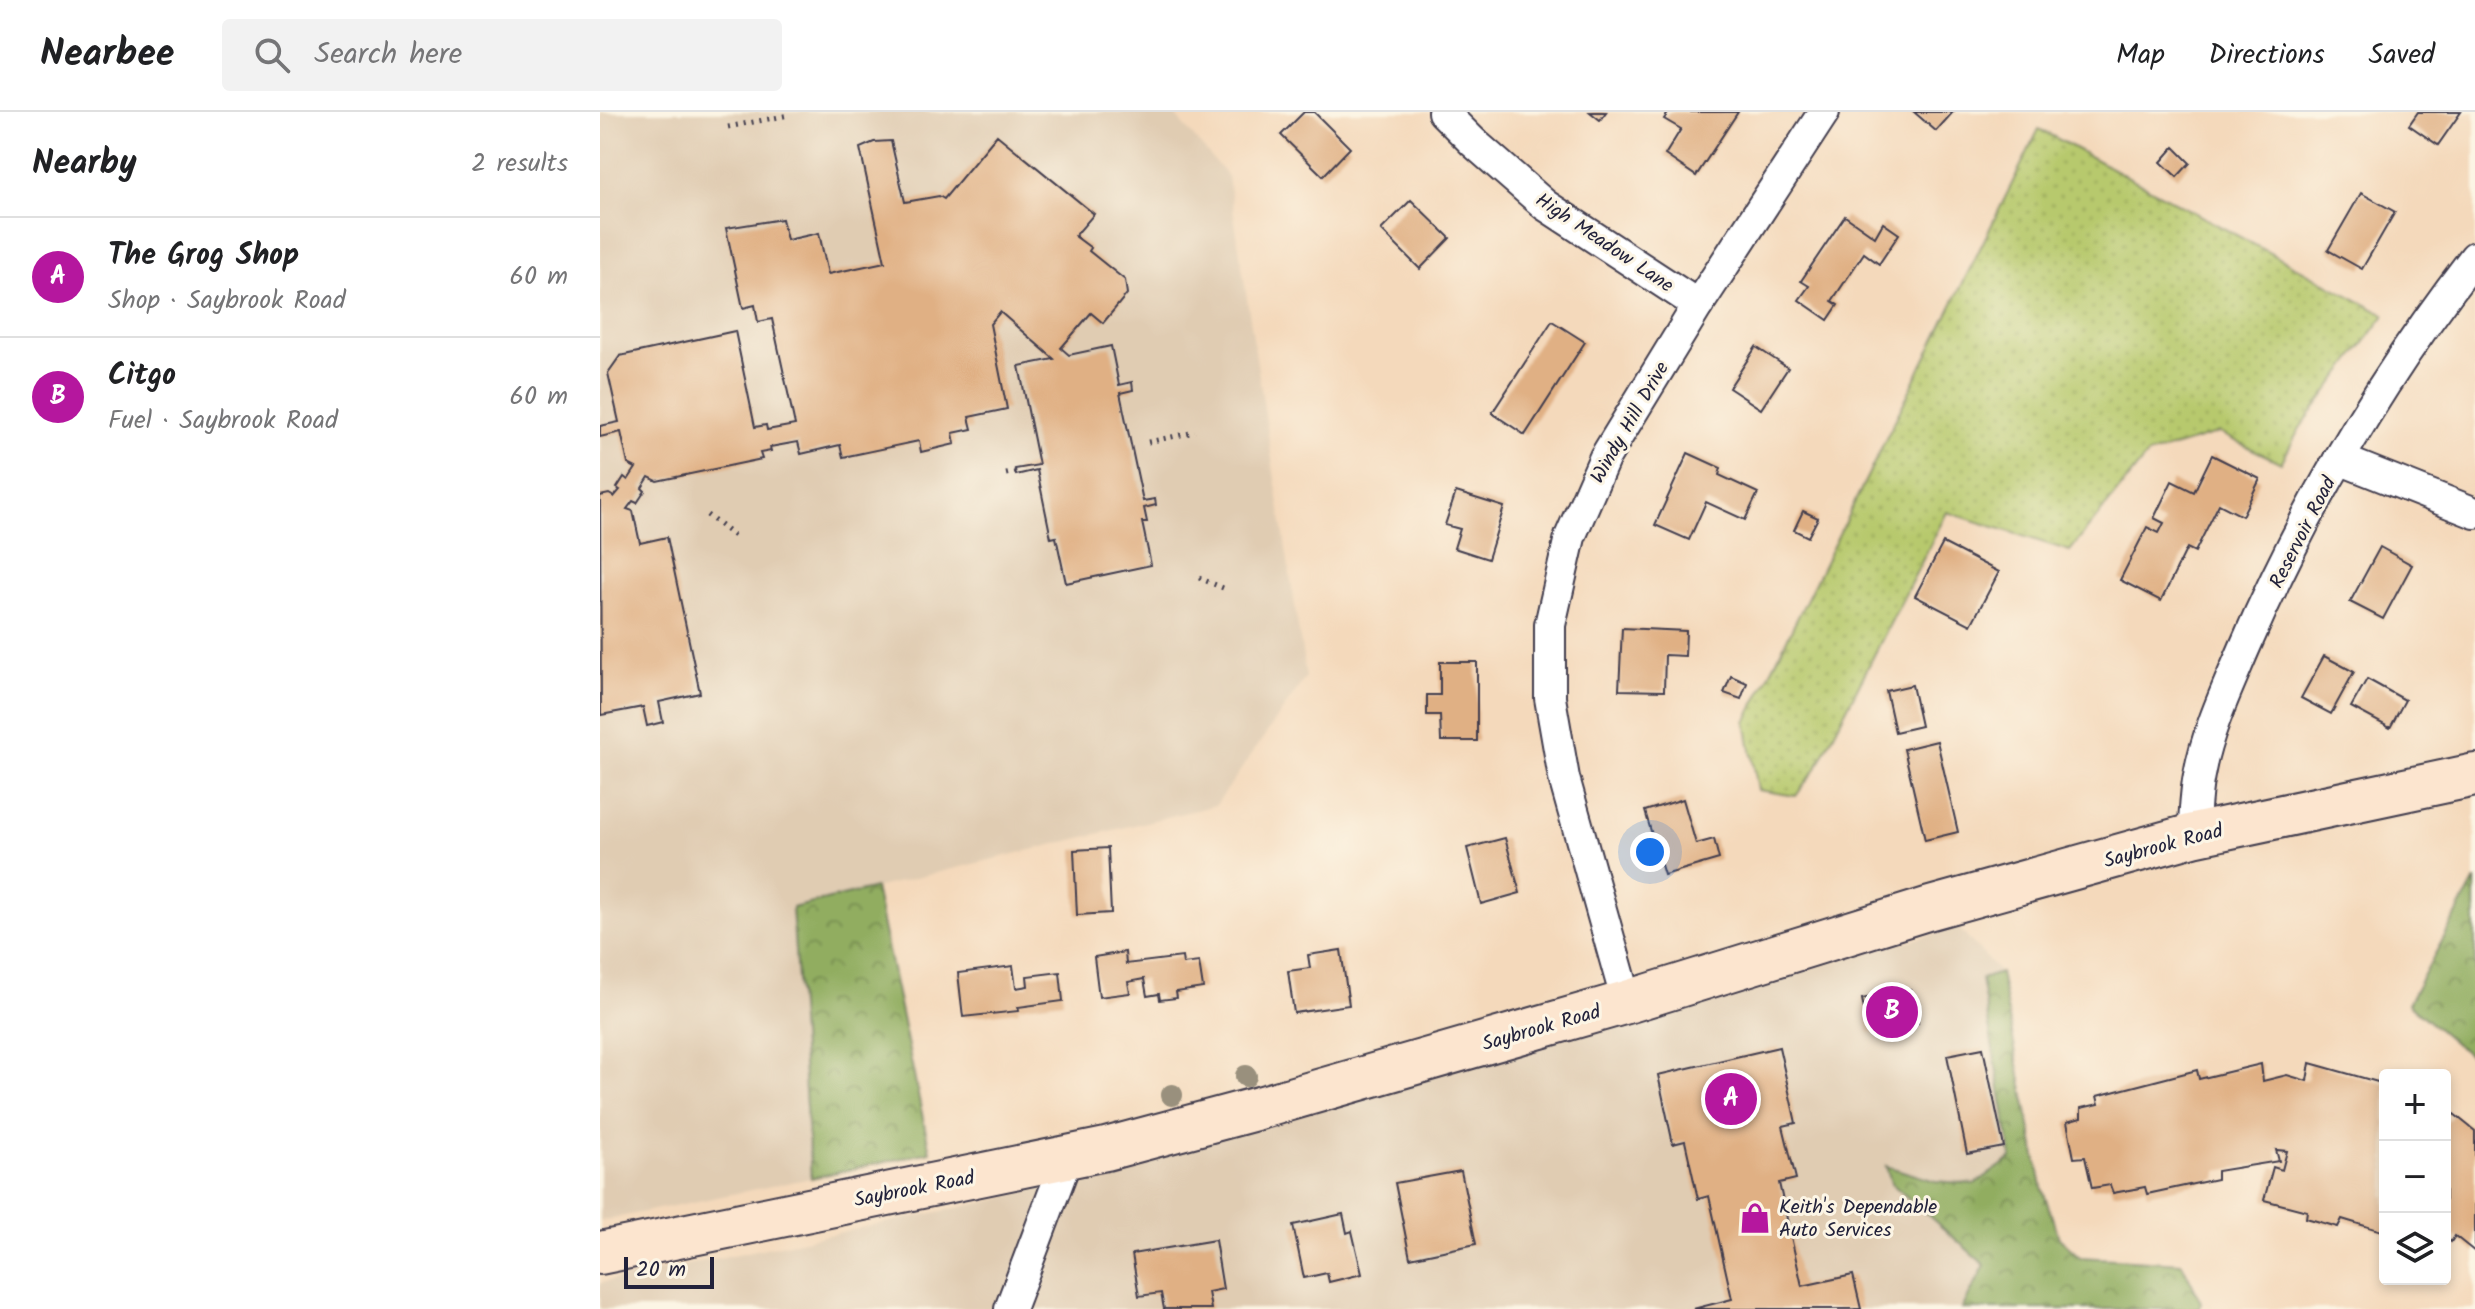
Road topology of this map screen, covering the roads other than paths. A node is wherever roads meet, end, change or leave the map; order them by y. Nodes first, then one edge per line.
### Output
1 (1443, 112) edge
2 (1824, 112) edge
3 (2475, 257) edge
4 (1698, 305) junction
5 (2339, 459) junction
6 (2475, 513) edge
7 (2475, 775) edge
8 (2193, 835) junction
9 (1627, 1002) junction
10 (1067, 1158) junction
11 (600, 1253) edge
12 (1010, 1309) edge

1 - 4 street, High Meadow Lane
2 - 4 street, Windy Hill Drive
3 - 5 street, Reservoir Road
4 - 9 street, Windy Hill Drive
5 - 6 street
5 - 8 street, Reservoir Road
7 - 8 main road, Saybrook Road
8 - 9 main road, Saybrook Road
9 - 10 main road, Saybrook Road
10 - 11 main road, Saybrook Road
10 - 12 street

